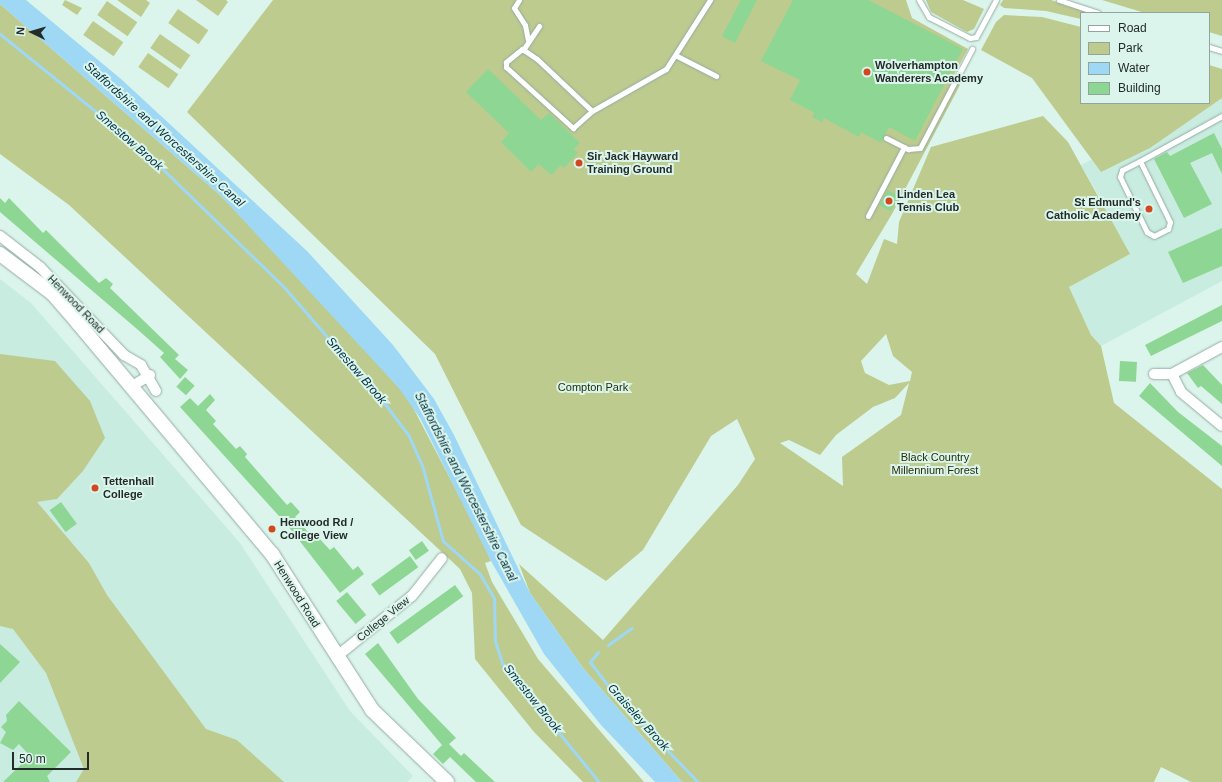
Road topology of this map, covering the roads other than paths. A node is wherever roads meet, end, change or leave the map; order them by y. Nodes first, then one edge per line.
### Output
1 (519, 0) edge
2 (710, 0) edge
3 (919, 0) edge
4 (996, 0) edge
5 (1059, 0) edge
6 (1095, 12) edge
7 (540, 26) dead end
8 (528, 41) junction
9 (1210, 47) edge
10 (972, 49) dead end
11 (523, 50) junction
12 (1222, 51) edge
13 (677, 56) junction
14 (716, 76) dead end
15 (592, 111) junction
16 (1222, 116) edge
17 (886, 138) dead end
18 (904, 147) junction
19 (1140, 161) junction
20 (868, 216) dead end
21 (0, 236) edge
22 (0, 254) edge
23 (1222, 347) edge
24 (1154, 374) dead end
25 (1172, 374) junction
26 (150, 376) junction
27 (132, 386) junction
28 (156, 392) dead end
29 (1222, 426) edge
30 (442, 558) dead end
31 (336, 657) junction
32 (447, 782) edge

1 - 8 lane
2 - 13 lane
3 - 4 lane
5 - 6 lane
7 - 8 lane
8 - 11 lane
9 - 12 lane
10 - 18 lane
11 - 15 lane
11 - 15 lane
13 - 14 lane
13 - 15 lane
16 - 19 lane
17 - 18 lane
18 - 20 lane
19 - 19 lane
21 - 26 street, Henwood Road
22 - 27 main road, Henwood Road
23 - 25 street
24 - 25 street
25 - 29 street
26 - 27 street
26 - 28 street
27 - 31 main road, Henwood Road
30 - 31 street, College View
31 - 32 main road, Henwood Road

